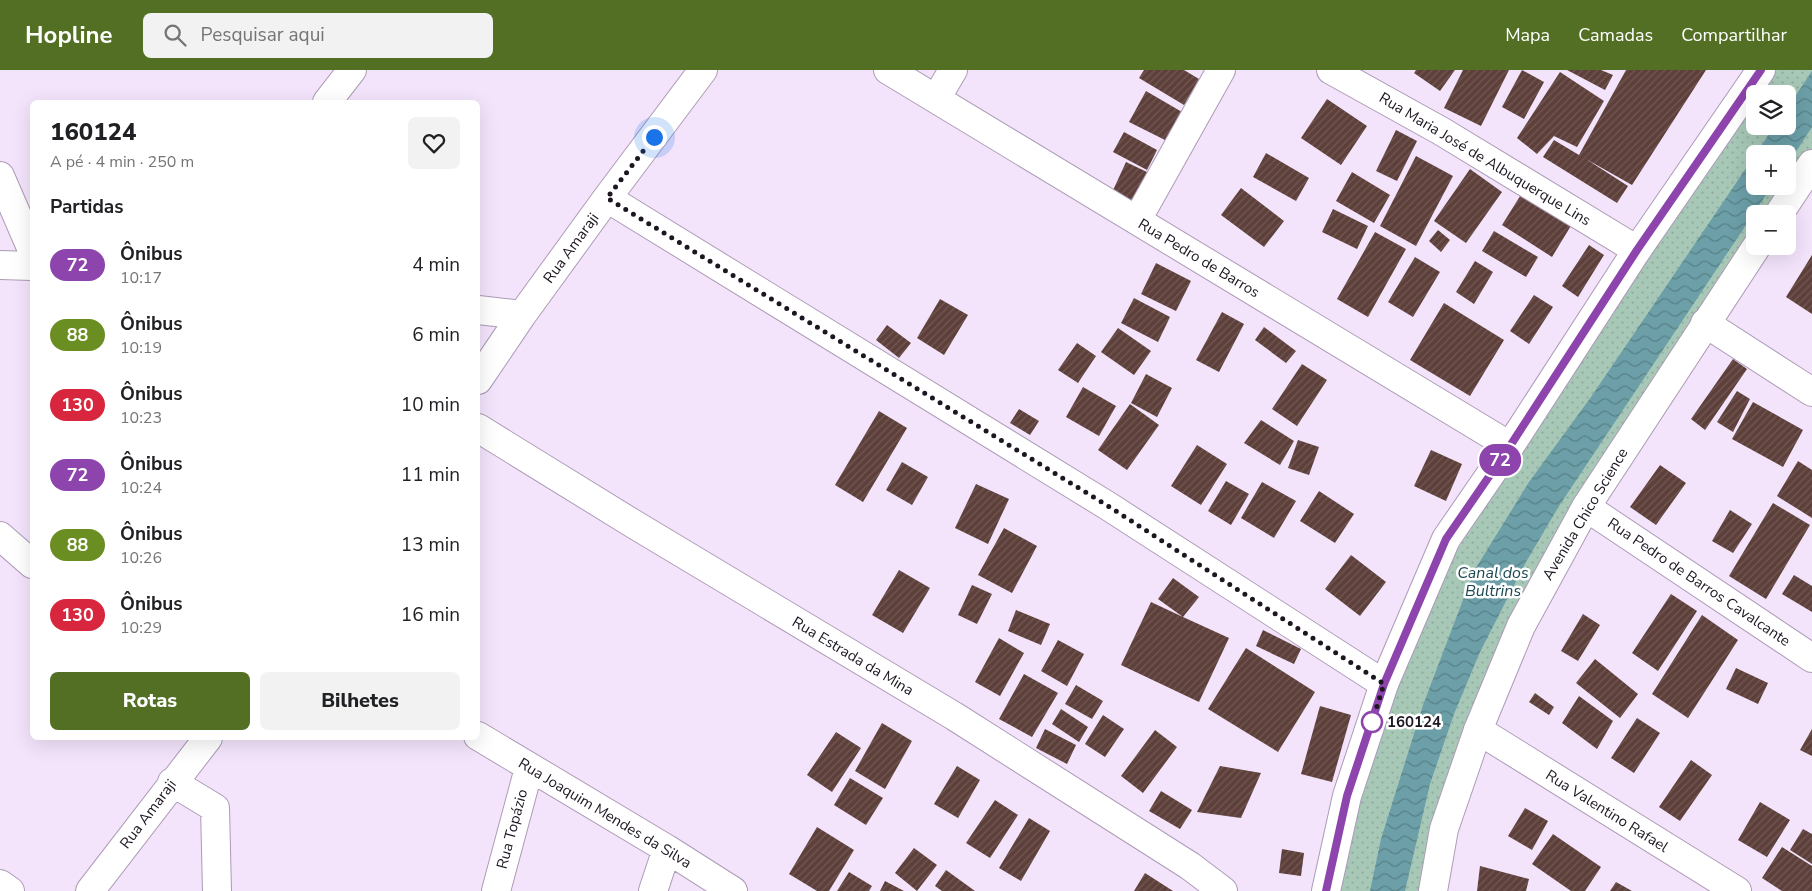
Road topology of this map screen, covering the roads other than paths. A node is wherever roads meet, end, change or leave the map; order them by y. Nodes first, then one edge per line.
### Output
1 (352, 70) edge
2 (703, 70) edge
3 (888, 70) edge
4 (953, 70) edge
5 (1221, 70) edge
6 (1331, 70) edge
7 (1761, 70) edge
8 (936, 99) junction
9 (329, 100) edge
10 (1812, 164) edge
11 (0, 176) edge
12 (607, 198) junction
13 (1785, 205) edge
14 (1137, 220) junction
15 (30, 245) edge
16 (1637, 250) junction
17 (1751, 255) edge
18 (0, 265) edge
19 (30, 266) edge
20 (480, 310) edge
21 (522, 314) junction
22 (1705, 323) junction
23 (480, 377) edge
24 (1812, 392) edge
25 (480, 429) edge
26 (1510, 446) junction
27 (1586, 507) junction
28 (0, 536) edge
29 (30, 562) edge
30 (1812, 658) edge
31 (1384, 684) junction
32 (1478, 730) junction
33 (480, 737) edge
34 (206, 740) edge
35 (529, 768) junction
36 (172, 782) junction
37 (667, 849) junction
38 (0, 884) edge
39 (10, 891) edge
40 (90, 891) edge
41 (217, 891) edge
42 (496, 891) edge
43 (653, 891) edge
44 (733, 891) edge
45 (1224, 891) edge
46 (1326, 891) edge
47 (1433, 891) edge
48 (1736, 891) edge

1 - 9 street
2 - 12 street, Rua Amaraji
3 - 8 street, Rua Pedro de Barros
4 - 8 street
5 - 14 street
6 - 16 street, Rua Maria José de Albuquerque Lins
7 - 16 street
8 - 14 street, Rua Pedro de Barros
10 - 13 street
11 - 15 street
12 - 21 street, Rua Amaraji
12 - 31 street
14 - 26 street, Rua Pedro de Barros
16 - 26 street
17 - 22 street, Avenida Chico Science
18 - 19 street
20 - 21 street
21 - 23 street, Rua Amaraji
22 - 24 street
22 - 27 street, Avenida Chico Science
25 - 45 street, Rua Estrada da Mina
26 - 31 street
27 - 30 street, Rua Pedro de Barros Cavalcante
27 - 32 street, Avenida Chico Science
28 - 29 street
31 - 46 street
32 - 47 street, Avenida Chico Science
32 - 48 street, Rua Valentino Rafael
33 - 35 street, Rua Joaquim Mendes da Silva
34 - 36 street, Rua Amaraji
35 - 37 street, Rua Joaquim Mendes da Silva
35 - 42 street, Rua Topázio
36 - 40 street, Rua Amaraji
36 - 41 street
37 - 43 street
37 - 44 street, Rua Joaquim Mendes da Silva
38 - 39 street

